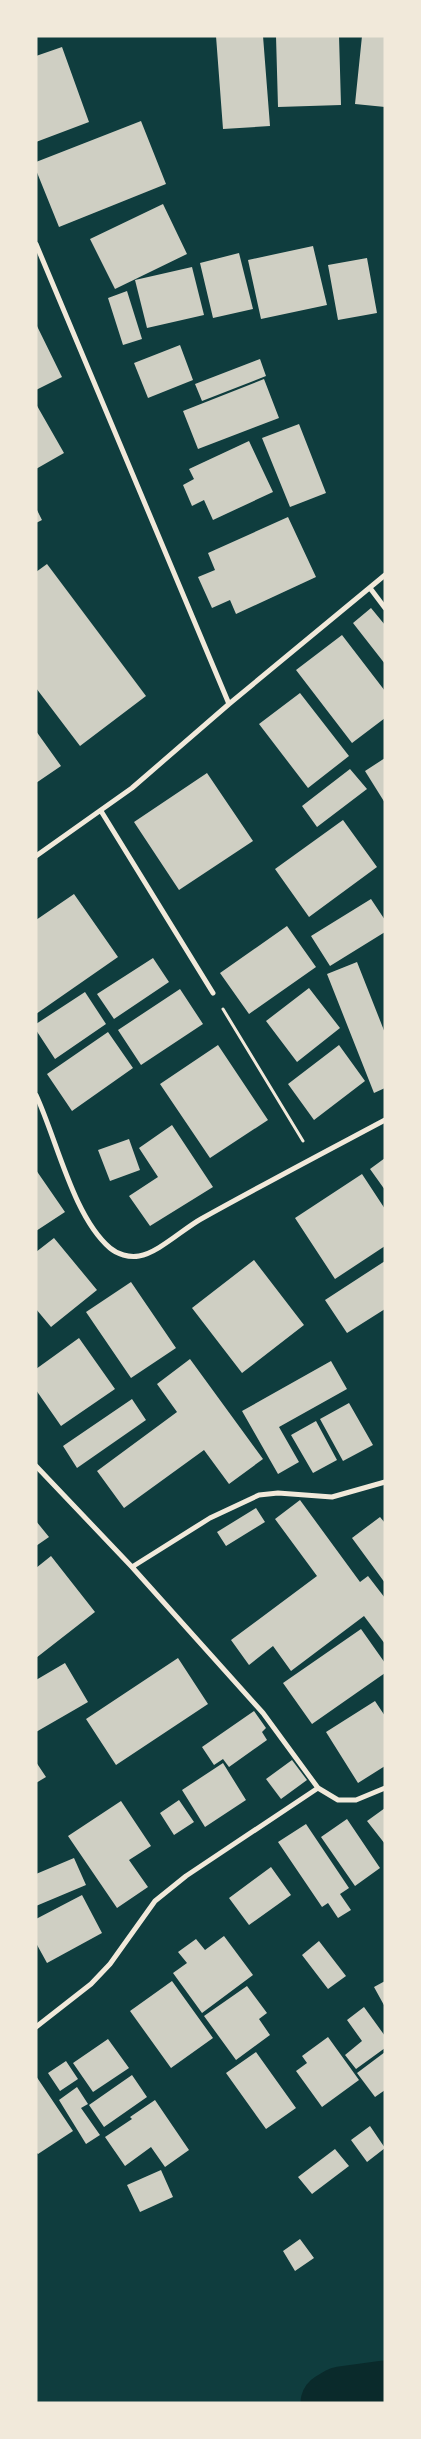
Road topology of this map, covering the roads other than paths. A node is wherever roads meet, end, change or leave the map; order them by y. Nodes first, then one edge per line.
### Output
1 (36, 244) edge
2 (385, 575) edge
3 (370, 588) junction
4 (385, 608) edge
5 (229, 704) junction
6 (101, 811) junction
7 (36, 856) edge
8 (213, 993) road end
9 (36, 1095) edge
10 (385, 1120) edge
11 (36, 1466) edge
12 (385, 1482) edge
13 (132, 1567) junction
14 (318, 1788) junction
15 (385, 1788) edge
16 (36, 2027) edge

1 - 5 street
2 - 3 street
3 - 4 street
3 - 5 street
5 - 6 street
6 - 7 street
6 - 8 street
9 - 10 street
11 - 13 street
12 - 13 street
13 - 14 street
14 - 15 street
14 - 16 street

